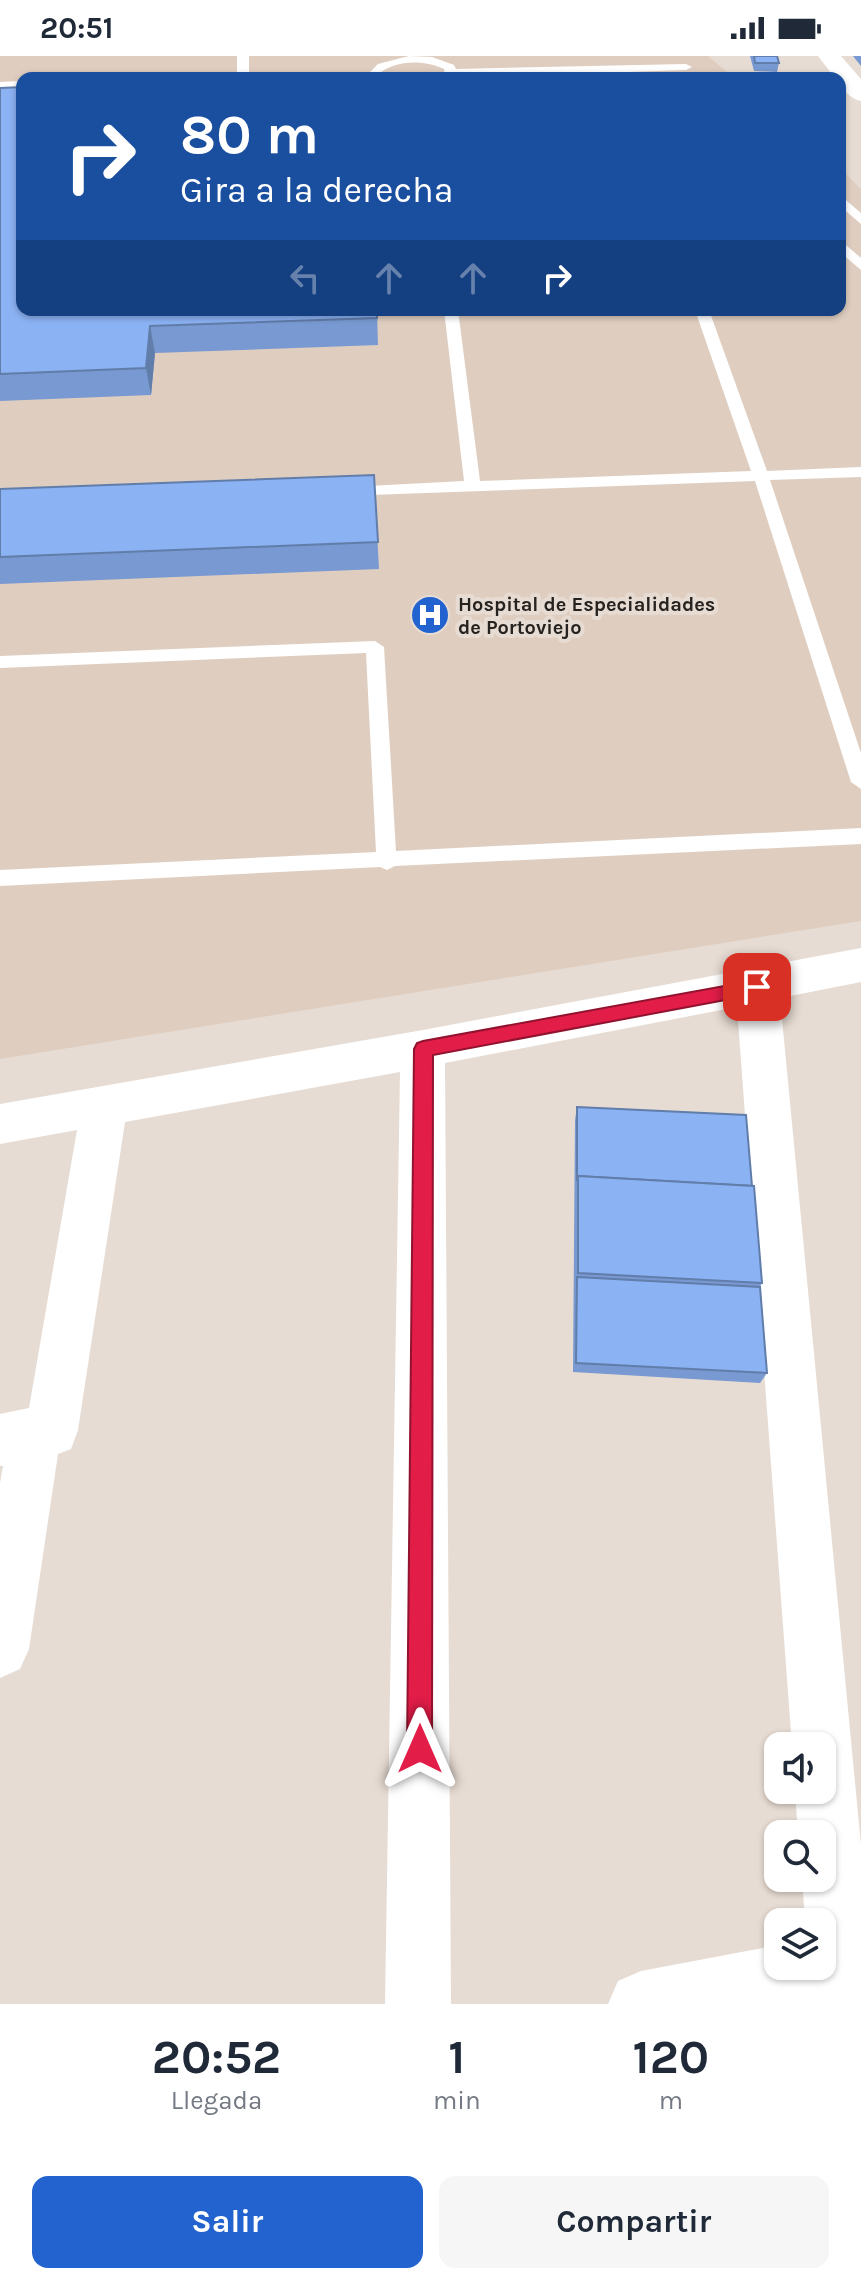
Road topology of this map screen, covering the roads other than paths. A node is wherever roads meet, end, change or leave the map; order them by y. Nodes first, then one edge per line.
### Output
1 (633, 56) edge
2 (672, 56) edge
3 (829, 56) edge
4 (686, 67) junction
5 (650, 69) junction
6 (377, 72) edge
7 (451, 72) edge
8 (551, 72) edge
9 (654, 72) edge
10 (692, 72) edge
11 (842, 72) edge
12 (846, 76) edge
13 (861, 94) edge
14 (846, 205) edge
15 (861, 220) edge
16 (846, 250) edge
17 (861, 266) edge
18 (452, 316) edge
19 (704, 316) edge
20 (861, 472) edge
21 (761, 476) junction
22 (473, 486) junction
23 (331, 492) edge
24 (0, 662) edge
25 (861, 782) edge
26 (861, 836) edge
27 (387, 862) junction
28 (0, 878) edge
29 (861, 965) edge
30 (757, 987) junction
31 (423, 1049) junction
32 (104, 1107) junction
33 (0, 1124) edge
34 (17, 1436) edge
35 (0, 1649) edge
36 (821, 1732) edge
37 (827, 1804) edge
38 (842, 1985) edge
39 (418, 2004) edge
40 (641, 2004) edge

1 - 5 lane
2 - 4 lane
3 - 11 street
4 - 5 lane
4 - 10 lane
5 - 8 lane
5 - 9 lane
6 - 7 lane
12 - 13 street
14 - 15 lane
16 - 17 lane
18 - 22 lane
19 - 21 lane
20 - 21 lane
21 - 22 lane
21 - 25 lane
22 - 23 lane
24 - 27 lane
26 - 27 lane
27 - 28 lane
29 - 30 street
30 - 31 street
30 - 36 street
31 - 32 street
31 - 39 street
32 - 33 street
32 - 34 street
34 - 35 street
37 - 38 street
38 - 40 street

